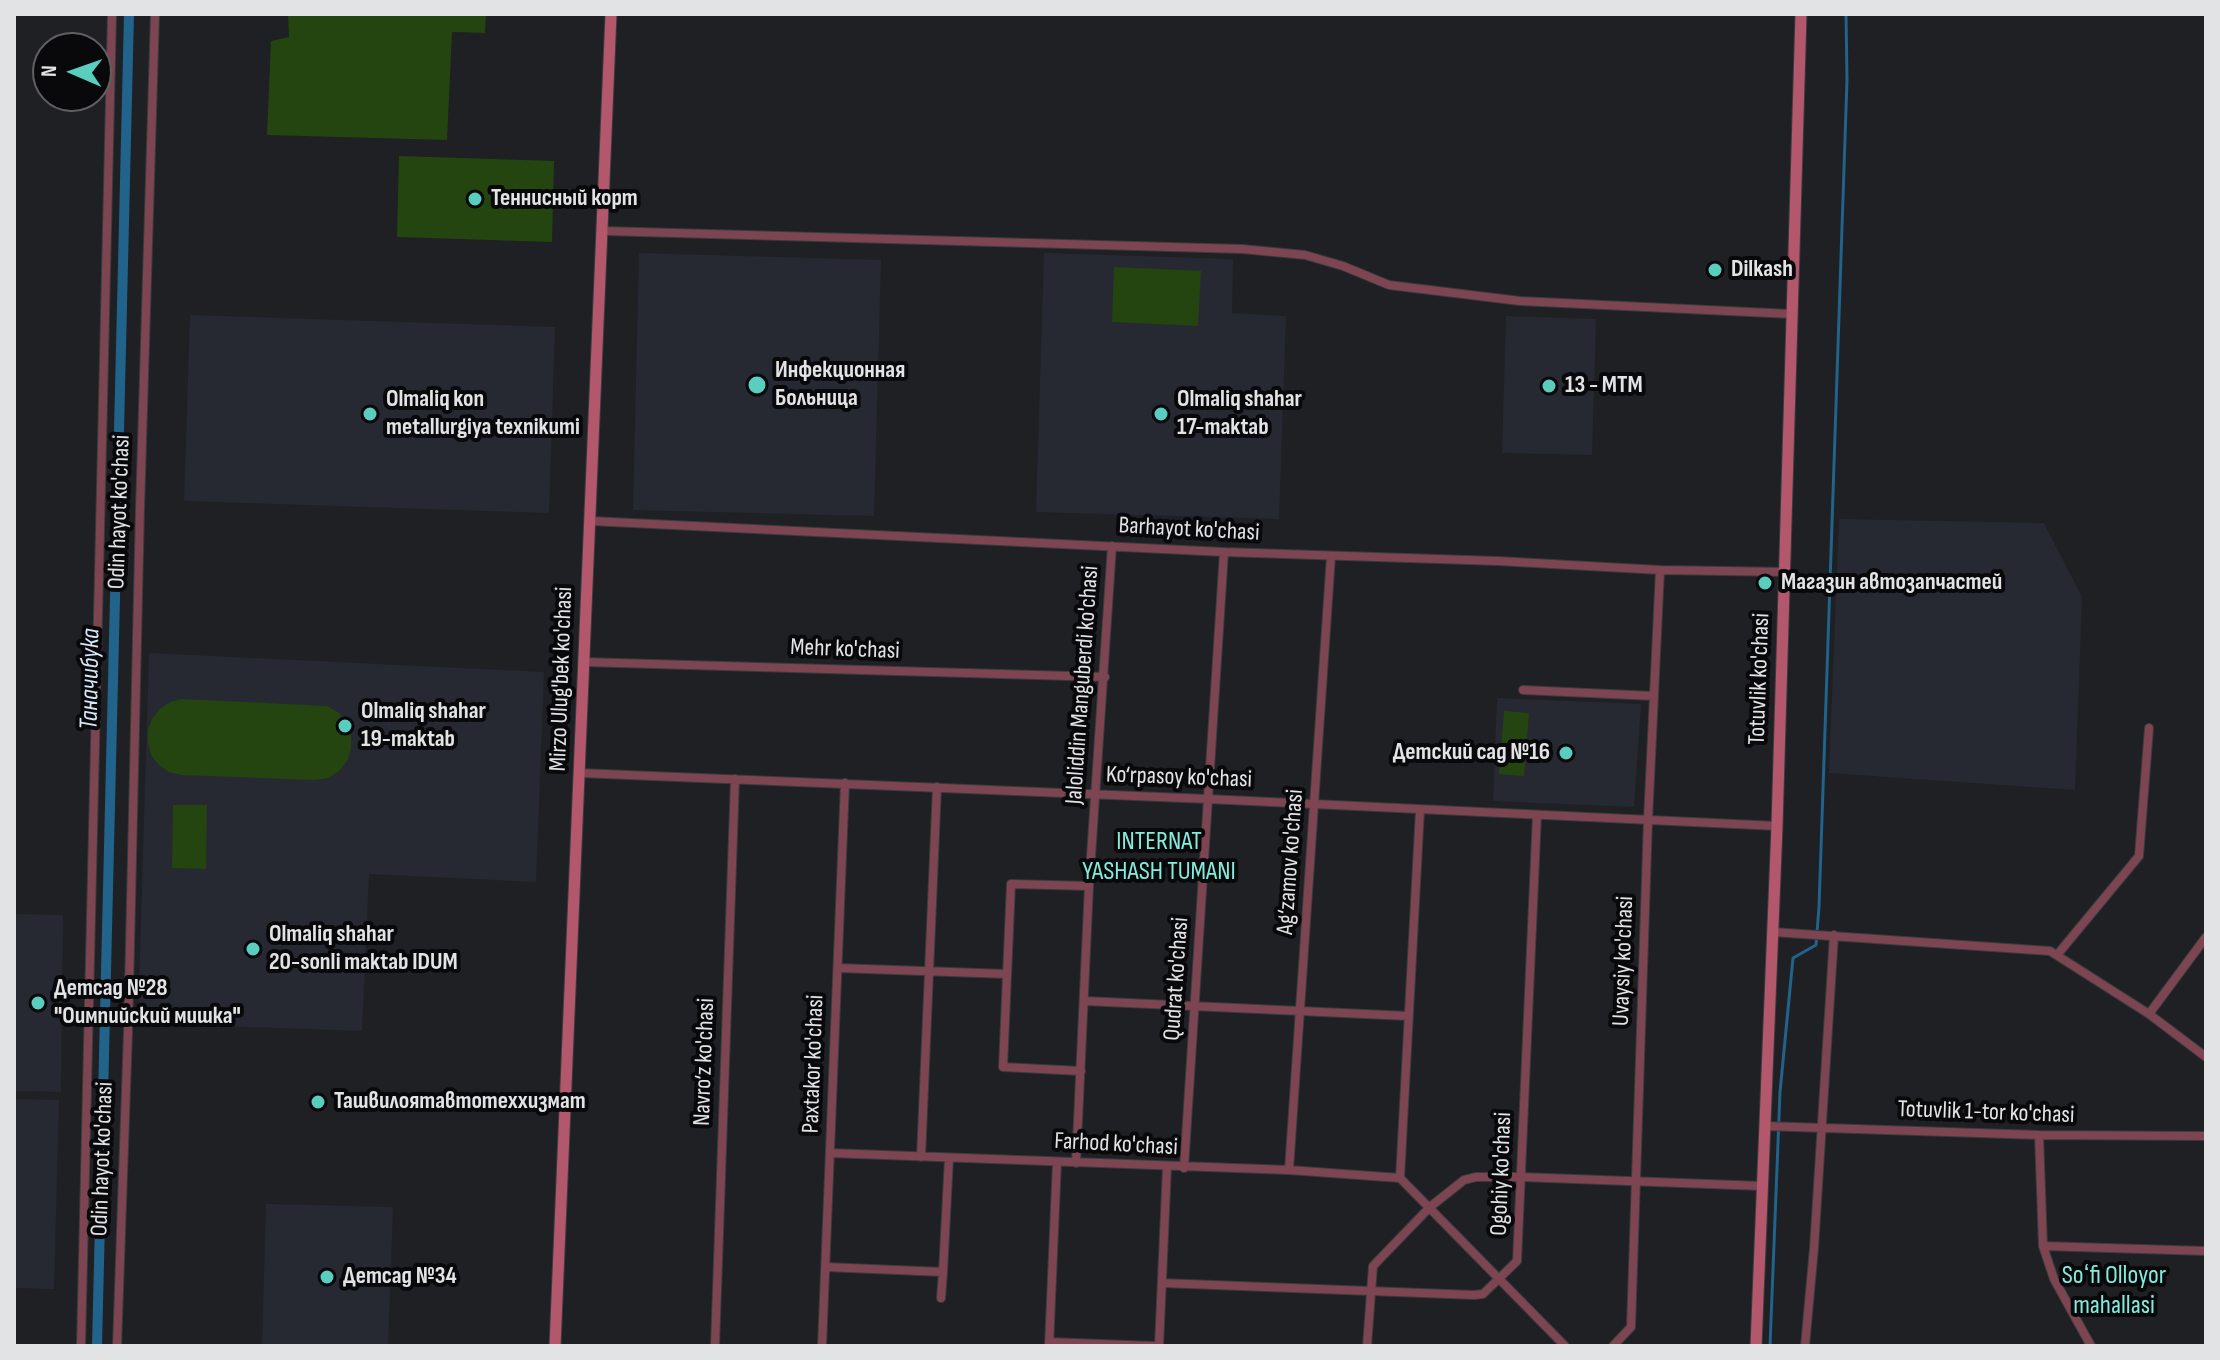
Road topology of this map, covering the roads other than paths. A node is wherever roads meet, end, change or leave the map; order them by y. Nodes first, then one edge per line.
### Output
1 (112, 14) edge
2 (155, 14) edge
3 (611, 14) edge
4 (1801, 14) edge
5 (604, 231) junction
6 (1791, 314) junction
7 (591, 521) junction
8 (1112, 546) junction
9 (1224, 552) junction
10 (1331, 556) junction
11 (1660, 570) junction
12 (1786, 572) junction
13 (584, 662) junction
14 (1105, 677) junction
15 (1523, 690) dead end
16 (1654, 696) junction
17 (2149, 728) dead end
18 (580, 773) junction
19 (735, 779) junction
20 (845, 783) junction
21 (937, 787) junction
22 (1097, 794) junction
23 (1208, 799) junction
24 (1315, 804) junction
25 (1420, 810) junction
26 (1537, 815) junction
27 (1648, 820) junction
28 (1777, 826) junction
29 (1089, 886) junction
30 (1773, 932) junction
31 (1831, 935) junction
32 (2206, 937) edge
33 (2057, 955) junction
34 (838, 968) junction
35 (930, 971) junction
36 (1007, 974) junction
37 (1085, 1001) junction
38 (1196, 1005) junction
39 (1301, 1012) junction
40 (2149, 1014) junction
41 (1408, 1016) junction
42 (2206, 1057) edge
43 (1081, 1071) junction
44 (1768, 1126) junction
45 (1822, 1128) junction
46 (2039, 1135) junction
47 (2206, 1136) edge
48 (830, 1153) junction
49 (921, 1157) junction
50 (949, 1158) junction
51 (1057, 1162) junction
52 (1076, 1163) junction
53 (1167, 1167) junction
54 (1184, 1168) junction
55 (1289, 1170) junction
56 (1521, 1177) junction
57 (1400, 1178) junction
58 (1637, 1180) junction
59 (1762, 1186) junction
60 (1430, 1207) junction
61 (2043, 1246) junction
62 (2206, 1251) edge
63 (826, 1267) junction
64 (943, 1272) junction
65 (1500, 1279) junction
66 (1162, 1283) junction
67 (1369, 1291) junction
68 (941, 1298) dead end
69 (1049, 1344) edge
70 (81, 1346) edge
71 (117, 1346) edge
72 (555, 1346) edge
73 (715, 1346) edge
74 (822, 1346) edge
75 (1156, 1346) edge
76 (1367, 1346) edge
77 (1565, 1346) edge
78 (1613, 1346) edge
79 (1756, 1346) edge
80 (1805, 1346) edge
81 (2091, 1346) edge

1 - 70 street, Odin hayot ko'chasi
2 - 71 street, Odin hayot ko'chasi
3 - 5 main road, Mirzo Ulug'bek ko'chasi
4 - 6 main road, Totuvlik ko'chasi
5 - 6 street
5 - 7 main road, Mirzo Ulug'bek ko'chasi
6 - 12 main road, Totuvlik ko'chasi
7 - 8 street, Barhayot ko'chasi
7 - 13 main road, Mirzo Ulug'bek ko'chasi
8 - 9 street, Barhayot ko'chasi
8 - 14 street, Jaloliddin Manguberdi ko'chasi
9 - 10 street, Barhayot ko'chasi
9 - 23 street, Qudrat ko'chasi
10 - 11 street, Barhayot ko'chasi
10 - 24 street, Ag‘zamov ko'chasi
11 - 12 street, Barhayot ko'chasi
11 - 16 street, Uvaysiy ko'chasi
12 - 28 main road, Totuvlik ko'chasi
13 - 14 street, Mehr ko'chasi
13 - 18 main road, Mirzo Ulug'bek ko'chasi
14 - 22 street, Jaloliddin Manguberdi ko'chasi
15 - 16 street
16 - 27 street, Uvaysiy ko'chasi
17 - 33 street
18 - 19 street, Ko‘rpasoy ko'chasi
18 - 72 main road, Mirzo Ulug'bek ko'chasi
19 - 20 street, Ko‘rpasoy ko'chasi
19 - 73 street, Navro‘z ko'chasi
20 - 21 street, Ko‘rpasoy ko'chasi
20 - 34 street, Paxtakor ko'chasi
21 - 22 street, Ko‘rpasoy ko'chasi
21 - 35 street
22 - 23 street, Ko‘rpasoy ko'chasi
22 - 29 street, Jaloliddin Manguberdi ko'chasi
23 - 24 street, Ko‘rpasoy ko'chasi
23 - 38 street, Qudrat ko'chasi
24 - 25 street, Ko‘rpasoy ko'chasi
24 - 39 street, Ag‘zamov ko'chasi
25 - 26 street, Ko‘rpasoy ko'chasi
25 - 41 street
26 - 27 street, Ko‘rpasoy ko'chasi
26 - 56 street, Ogohiy ko'chasi
27 - 28 street, Ko‘rpasoy ko'chasi
27 - 58 street, Uvaysiy ko'chasi
28 - 30 main road, Totuvlik ko'chasi
29 - 36 street
29 - 37 street, Jaloliddin Manguberdi ko'chasi
30 - 31 street
30 - 44 main road, Totuvlik ko'chasi
31 - 33 street
31 - 45 street
32 - 40 street
33 - 40 street
34 - 35 street
34 - 48 street, Paxtakor ko'chasi
35 - 36 street
35 - 49 street
36 - 43 street
37 - 38 street
37 - 43 street, Jaloliddin Manguberdi ko'chasi
38 - 39 street
38 - 54 street, Qudrat ko'chasi
39 - 41 street
39 - 55 street, Ag‘zamov ko'chasi
40 - 42 street
41 - 57 street
43 - 52 street, Jaloliddin Manguberdi ko'chasi
44 - 45 street, Totuvlik 1-tor ko'chasi
44 - 59 main road, Totuvlik ko'chasi
45 - 46 street, Totuvlik 1-tor ko'chasi
45 - 80 street
46 - 47 street, Totuvlik 1-tor ko'chasi
46 - 61 street
48 - 49 street, Farhod ko'chasi
48 - 63 street, Paxtakor ko'chasi
49 - 50 street, Farhod ko'chasi
50 - 51 street, Farhod ko'chasi
50 - 64 street
51 - 52 street, Farhod ko'chasi
51 - 69 street
52 - 53 street, Farhod ko'chasi
53 - 54 street, Farhod ko'chasi
53 - 66 street
54 - 55 street, Farhod ko'chasi
55 - 57 street, Farhod ko'chasi
56 - 58 street
56 - 60 street
56 - 65 street, Ogohiy ko'chasi
57 - 60 street
58 - 59 street
58 - 78 street, Uvaysiy ko'chasi
59 - 79 main road, Totuvlik ko'chasi
60 - 65 street
60 - 67 street
61 - 62 street
61 - 81 street
63 - 64 street
63 - 74 street, Paxtakor ko'chasi
64 - 68 street
65 - 67 street
65 - 77 street
66 - 67 street
66 - 75 street
67 - 76 street
69 - 75 street

